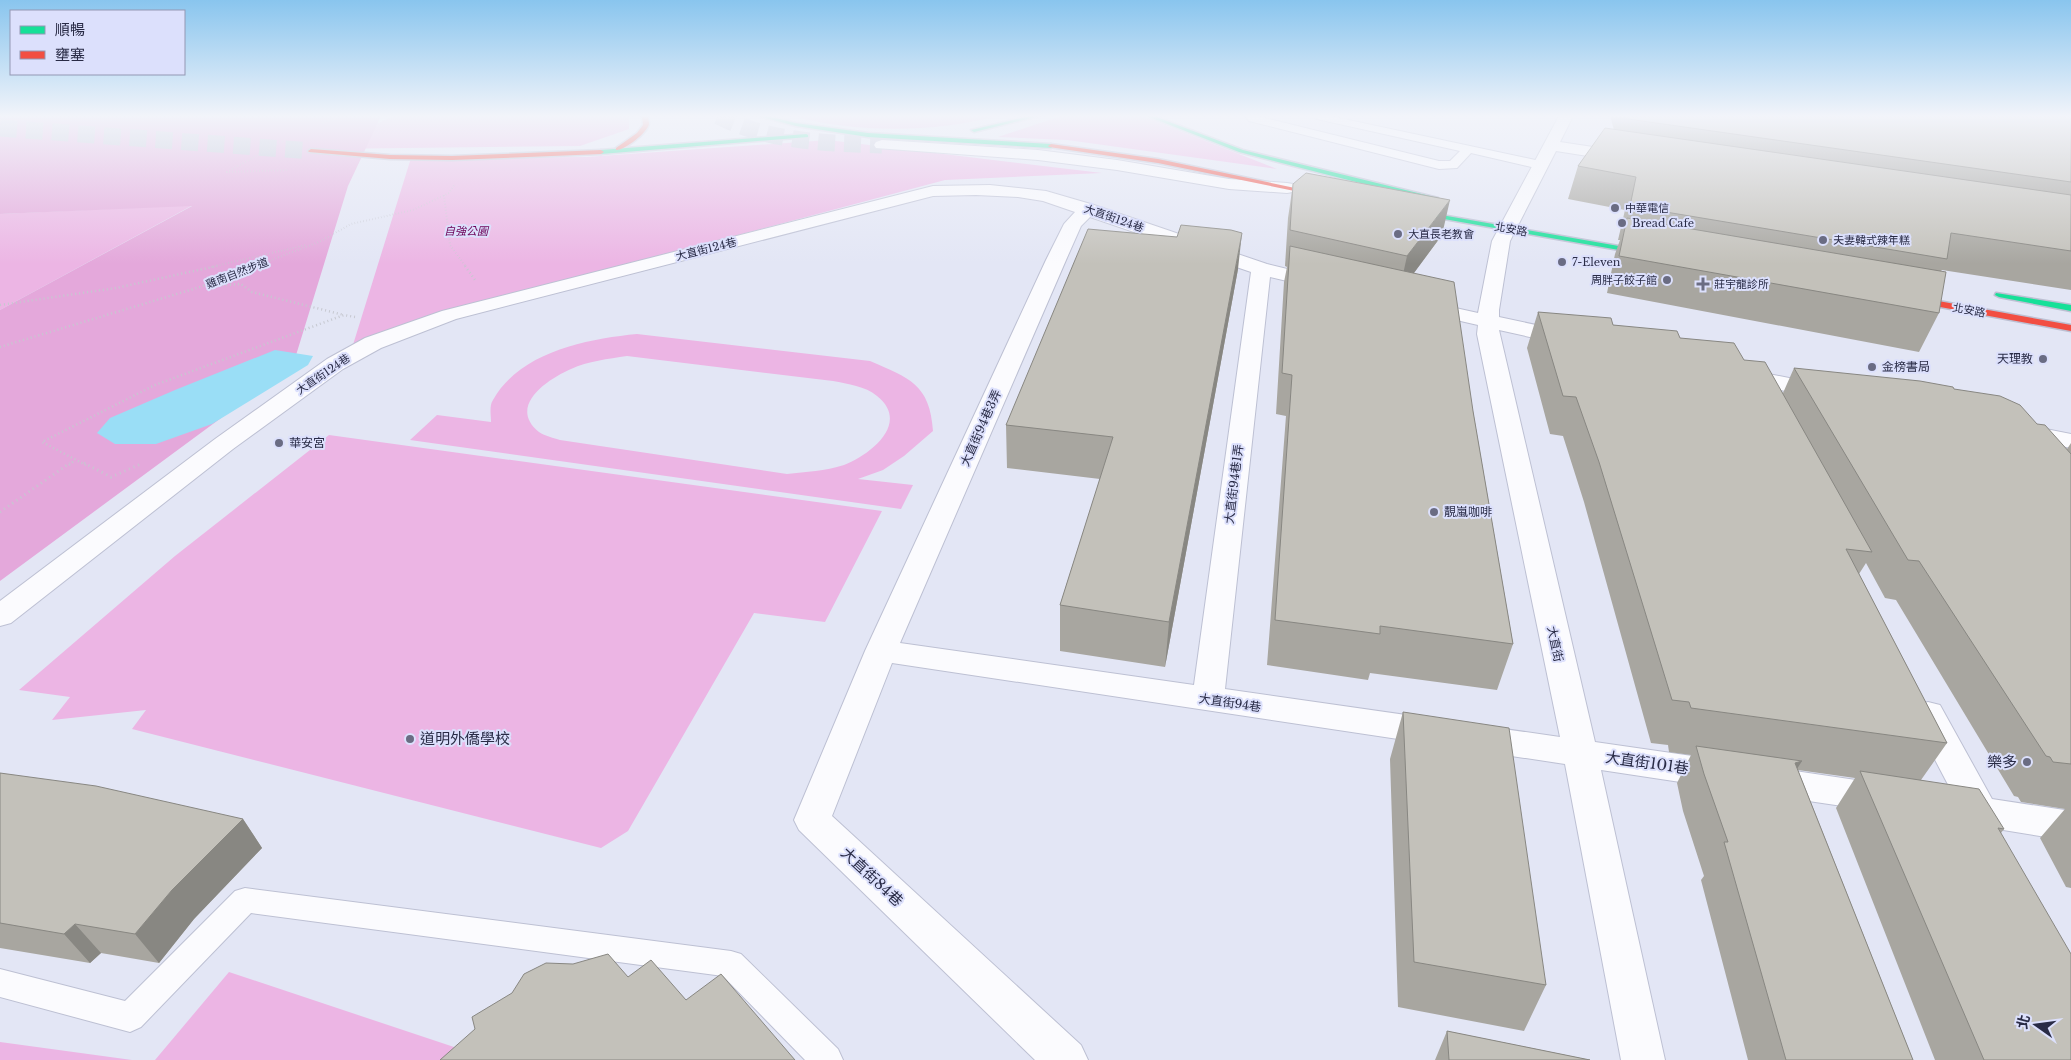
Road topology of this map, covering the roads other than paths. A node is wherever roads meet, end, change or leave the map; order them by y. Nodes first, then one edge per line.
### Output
1 (1120, 165) edge
2 (1296, 165) edge
3 (1306, 165) edge
4 (1540, 166) edge
5 (1325, 173) junction
6 (1287, 188) joint
7 (1343, 198) edge
8 (1448, 200) edge
9 (1088, 209) junction
10 (1400, 209) edge
11 (1512, 216) junction
12 (1660, 255) edge
13 (1261, 269) junction
14 (1337, 287) edge
15 (1992, 294) dead end
16 (1895, 296) edge
17 (1403, 302) edge
18 (2071, 308) edge
19 (1488, 322) junction
20 (2071, 328) edge
21 (1593, 344) edge
22 (1846, 396) edge
23 (1768, 412) edge
24 (2071, 441) edge
25 (2035, 457) edge
26 (0, 616) edge
27 (881, 651) junction
28 (1916, 691) edge
29 (1208, 700) junction
30 (1580, 753) junction
31 (1980, 813) junction
32 (2071, 826) edge
33 (1998, 846) edge
34 (0, 984) edge
35 (827, 1060) edge
36 (1066, 1060) edge
37 (1643, 1060) edge

1 - 6 street
2 - 5 main road
3 - 5 main road
4 - 11 street, 大直街
5 - 8 main road
6 - 7 main road
9 - 13 street, 大直街124巷
9 - 26 street, 大直街124巷
9 - 27 street, 大直街94巷3弄
10 - 11 main road, 北安路
11 - 12 main road, 北安路
11 - 19 street, 大直街
13 - 14 street, 大直街124巷
13 - 29 street, 大直街94巷1弄
15 - 18 main road, 北安路
16 - 20 main road, 北安路
17 - 19 street
19 - 21 street
19 - 30 street, 大直街
22 - 23 street
24 - 25 street
27 - 29 street, 大直街94巷
27 - 36 street, 大直街84巷
28 - 31 street
29 - 30 street, 大直街94巷
30 - 31 street, 大直街101巷
30 - 37 street, 大直街
31 - 32 street, 大直街101巷
31 - 33 street
34 - 35 lane

